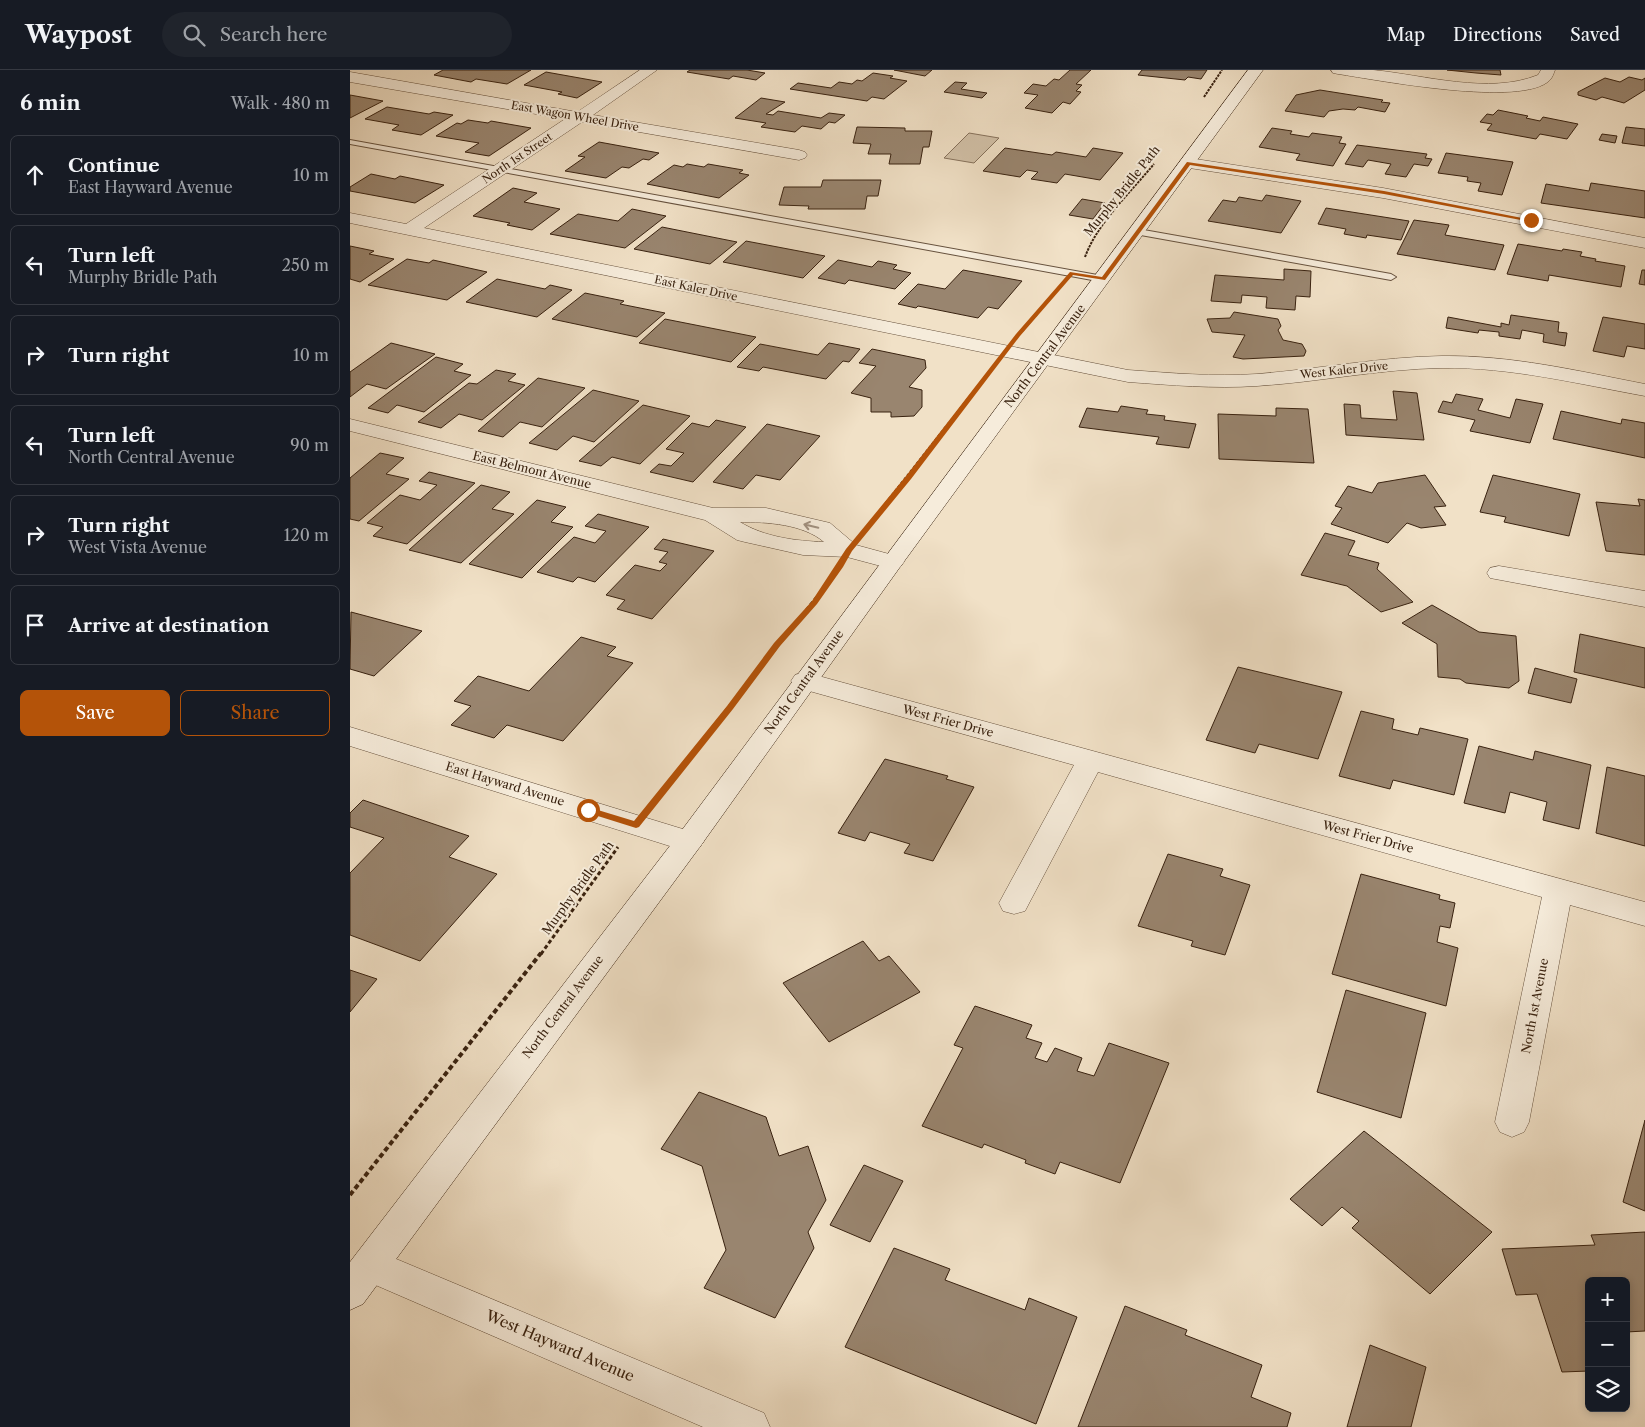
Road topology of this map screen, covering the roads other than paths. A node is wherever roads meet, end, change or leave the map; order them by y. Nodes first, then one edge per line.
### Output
1 (650, 70) edge
2 (1256, 70) edge
3 (1338, 70) edge
4 (1548, 70) edge
5 (350, 77) edge
6 (579, 117) junction
7 (350, 142) edge
8 (799, 155) dead end
9 (1189, 163) junction
10 (500, 169) junction
11 (350, 218) edge
12 (409, 230) junction
13 (1138, 232) junction
14 (1645, 243) edge
15 (1391, 277) dead end
16 (1103, 279) junction
17 (1042, 359) junction
18 (1645, 390) edge
19 (350, 425) edge
20 (892, 562) junction
21 (1499, 574) dead end
22 (1645, 599) edge
23 (804, 681) junction
24 (350, 736) edge
25 (1091, 760) junction
26 (688, 841) junction
27 (1558, 890) junction
28 (1014, 903) dead end
29 (1645, 914) edge
30 (1512, 1122) dead end
31 (360, 1278) edge
32 (750, 1427) edge

1 - 6 street, North 1st Street
2 - 9 street, North Central Avenue
3 - 4 street
5 - 6 street, East Wagon Wheel Drive
6 - 8 street, East Wagon Wheel Drive
6 - 10 street, North 1st Street
7 - 10 lane
9 - 13 street, North Central Avenue
9 - 14 street
10 - 12 street, North 1st Street
10 - 16 lane
11 - 12 street, East Kaler Drive
12 - 17 street, East Kaler Drive
13 - 15 lane
13 - 16 street, North Central Avenue
16 - 17 street, North Central Avenue
17 - 18 street, West Kaler Drive
17 - 20 street, North Central Avenue
19 - 20 street, East Belmont Avenue
20 - 23 street, North Central Avenue
21 - 22 street
23 - 25 street, West Frier Drive
23 - 26 street, North Central Avenue
24 - 26 street, East Hayward Avenue
25 - 27 street, West Frier Drive
25 - 28 street
26 - 31 street, North Central Avenue
27 - 29 street, West Frier Drive
27 - 30 street, North 1st Avenue
31 - 32 street, West Hayward Avenue

